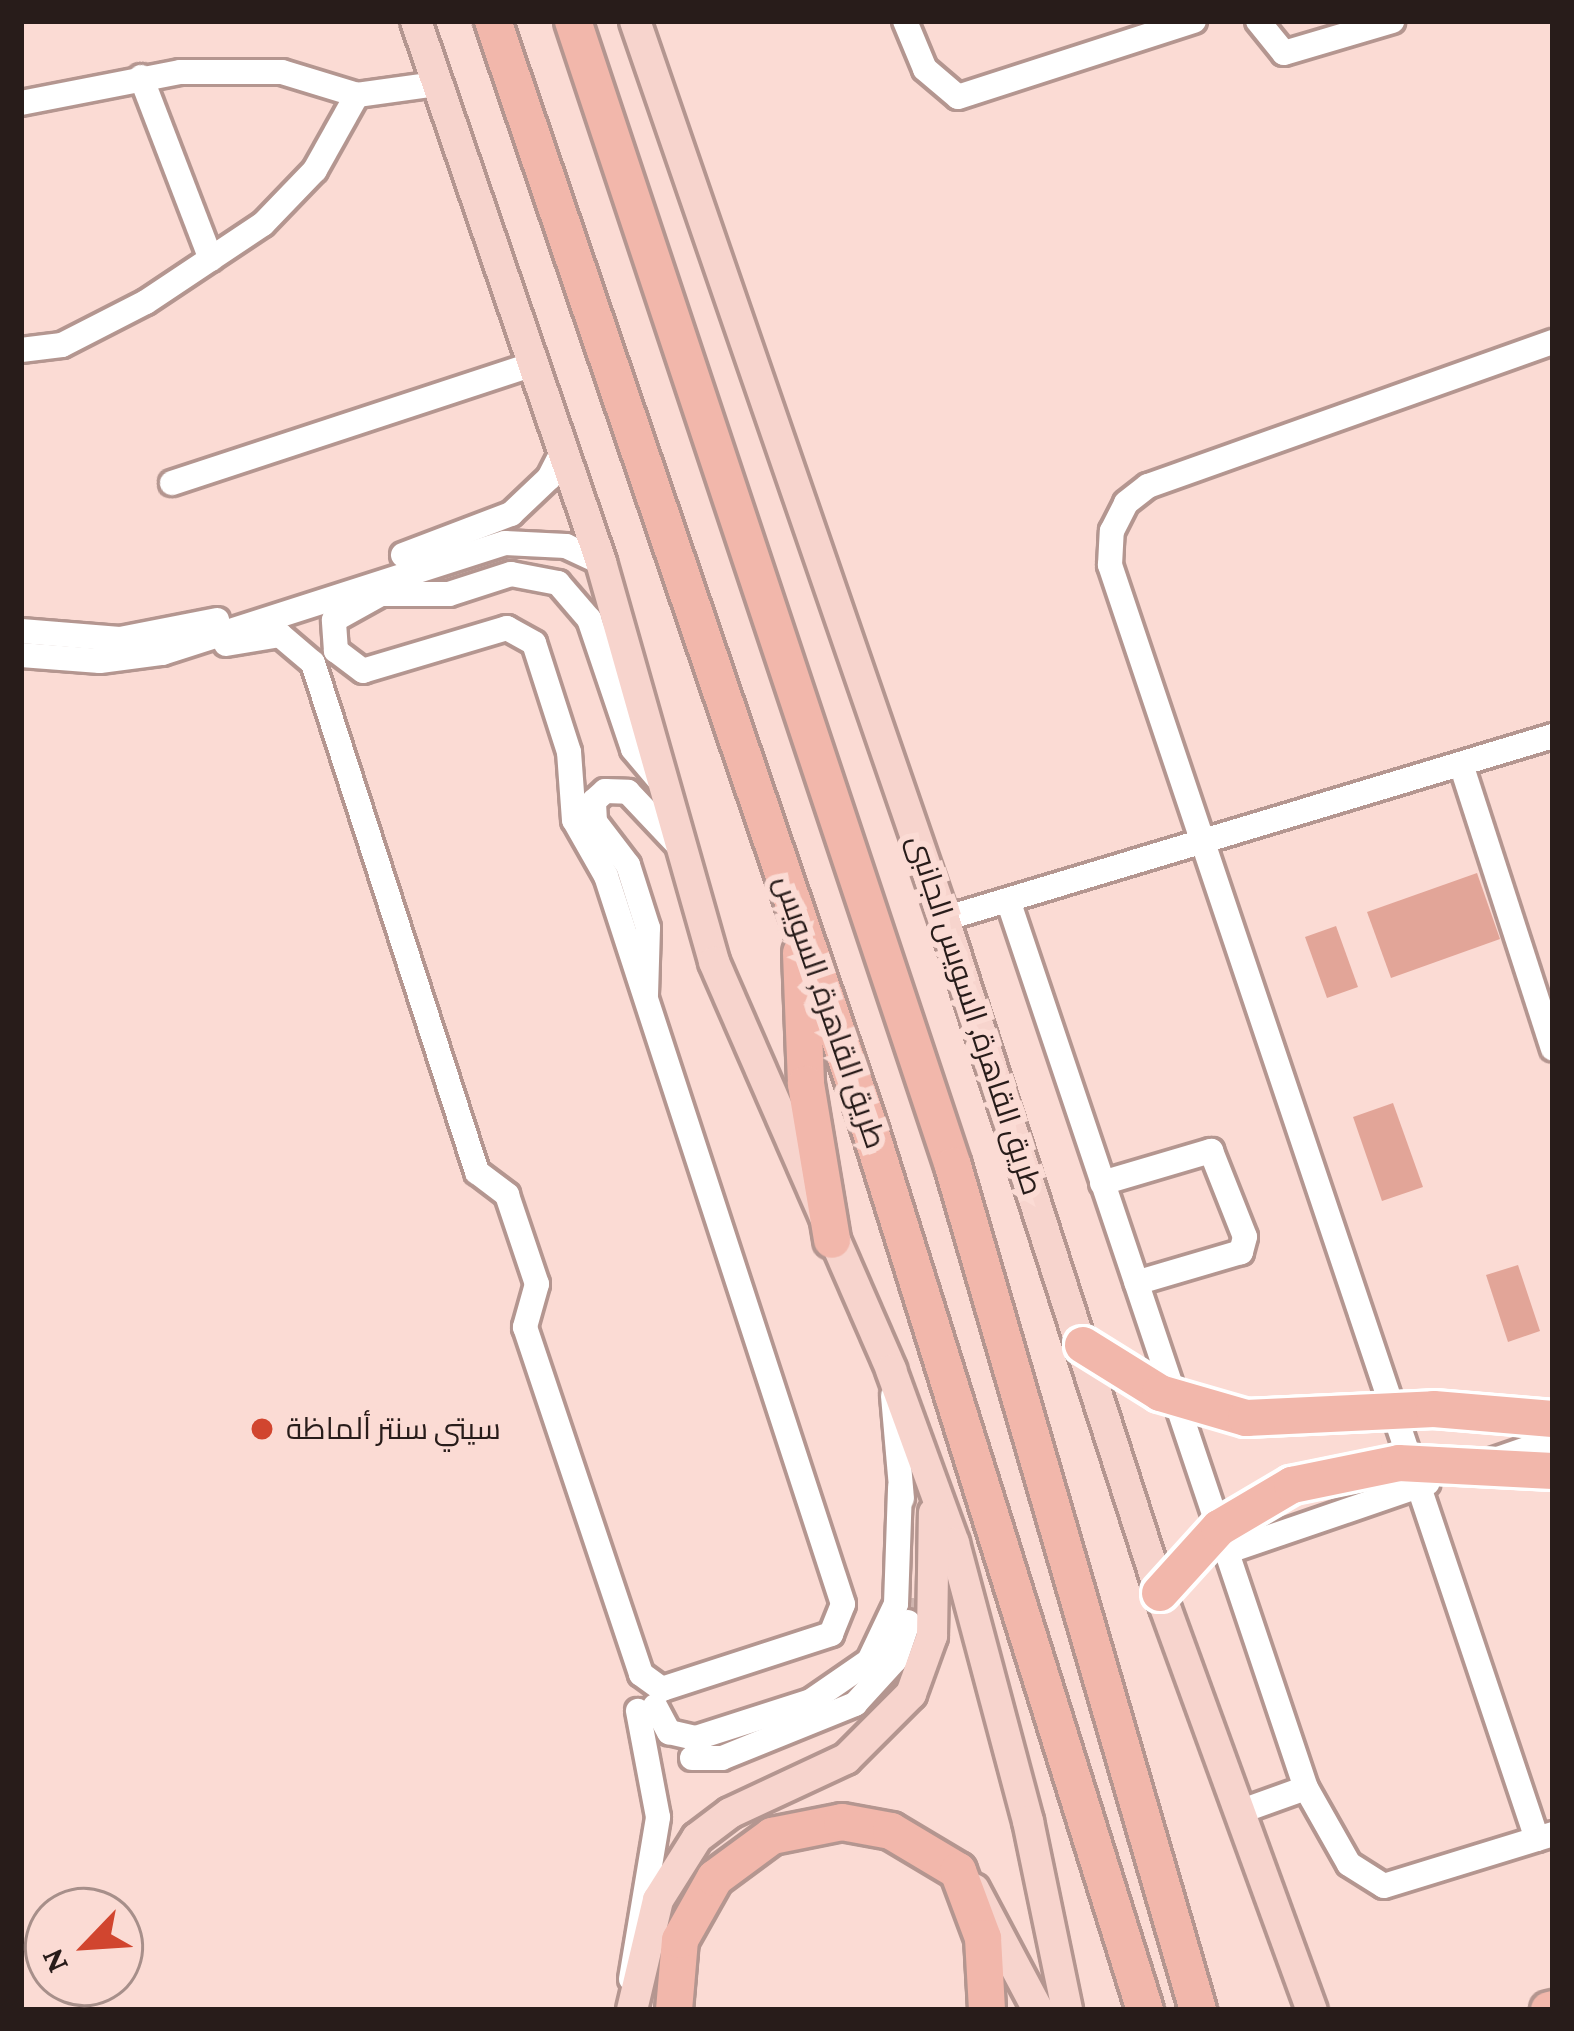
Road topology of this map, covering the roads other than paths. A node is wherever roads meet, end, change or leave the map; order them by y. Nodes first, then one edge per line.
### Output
1 (416, 21) edge
2 (493, 21) edge
3 (573, 21) edge
4 (635, 21) edge
5 (905, 21) edge
6 (1194, 21) edge
7 (1258, 21) edge
8 (1392, 21) edge
9 (141, 77) junction
10 (436, 84) junction
11 (356, 95) junction
12 (21, 103) edge
13 (211, 259) junction
14 (1553, 342) edge
15 (21, 350) edge
16 (535, 364) junction
17 (564, 448) junction
18 (172, 482) dead end
19 (601, 562) junction
20 (21, 631) edge
21 (21, 655) edge
22 (131, 659) junction
23 (1553, 736) edge
24 (1461, 764) junction
25 (667, 789) junction
26 (1200, 844) junction
27 (681, 848) junction
28 (1008, 900) junction
29 (944, 919) junction
30 (801, 925) junction
31 (646, 997) junction
32 (1553, 1048) edge
33 (1102, 1183) junction
34 (832, 1240) junction
35 (1136, 1283) junction
36 (1084, 1346) junction
37 (891, 1370) junction
38 (1553, 1418) edge
39 (1553, 1439) edge
40 (1553, 1471) edge
41 (934, 1483) junction
42 (900, 1487) junction
43 (1416, 1487) junction
44 (1226, 1552) junction
45 (911, 1588) tunnel mouth
46 (1160, 1593) junction
47 (908, 1622) tunnel mouth
48 (692, 1757) dead end
49 (1306, 1788) junction
50 (1240, 1812) junction
51 (1545, 1836) edge
52 (958, 1871) junction
53 (632, 2009) edge
54 (674, 2010) edge
55 (987, 2010) edge
56 (1038, 2010) edge
57 (1067, 2010) edge
58 (1145, 2010) edge
59 (1198, 2010) edge
60 (1312, 2010) edge

1 - 10 main road
2 - 30 highway, طريق القاهرة, السويس
3 - 59 highway
4 - 29 main road, طريق القاهرة, السويس الجانبى
5 - 6 street
7 - 8 street
9 - 11 street
9 - 12 street
9 - 13 street
10 - 11 street
10 - 16 main road
11 - 13 street
13 - 15 street
14 - 26 street
16 - 17 main road
16 - 18 street
17 - 19 main road
17 - 20 street
19 - 22 street
19 - 25 main road
21 - 22 street
22 - 31 street
23 - 24 street
24 - 26 street
24 - 32 street
25 - 27 main road
25 - 31 street
26 - 28 street
26 - 43 street
27 - 31 street
27 - 34 main road
28 - 29 street
28 - 33 street
29 - 36 main road, طريق القاهرة, السويس الجانبى
30 - 34 highway
30 - 58 highway, طريق القاهرة, السويس
33 - 35 street
33 - 35 street
34 - 37 main road
35 - 44 street
36 - 38 highway, bridge
36 - 46 main road, طريق القاهرة, السويس الجانبى
37 - 41 main road
37 - 42 street
39 - 43 street
40 - 46 highway, bridge
41 - 53 main road
41 - 57 main road
42 - 45 street
42 - 53 street
43 - 44 street
43 - 51 street
44 - 49 street
46 - 50 main road, طريق القاهرة, السويس الجانبى
47 - 48 street
49 - 50 street
49 - 51 street
50 - 60 main road, طريق القاهرة, السويس الجانبى
52 - 54 highway
52 - 55 highway
52 - 56 main road

